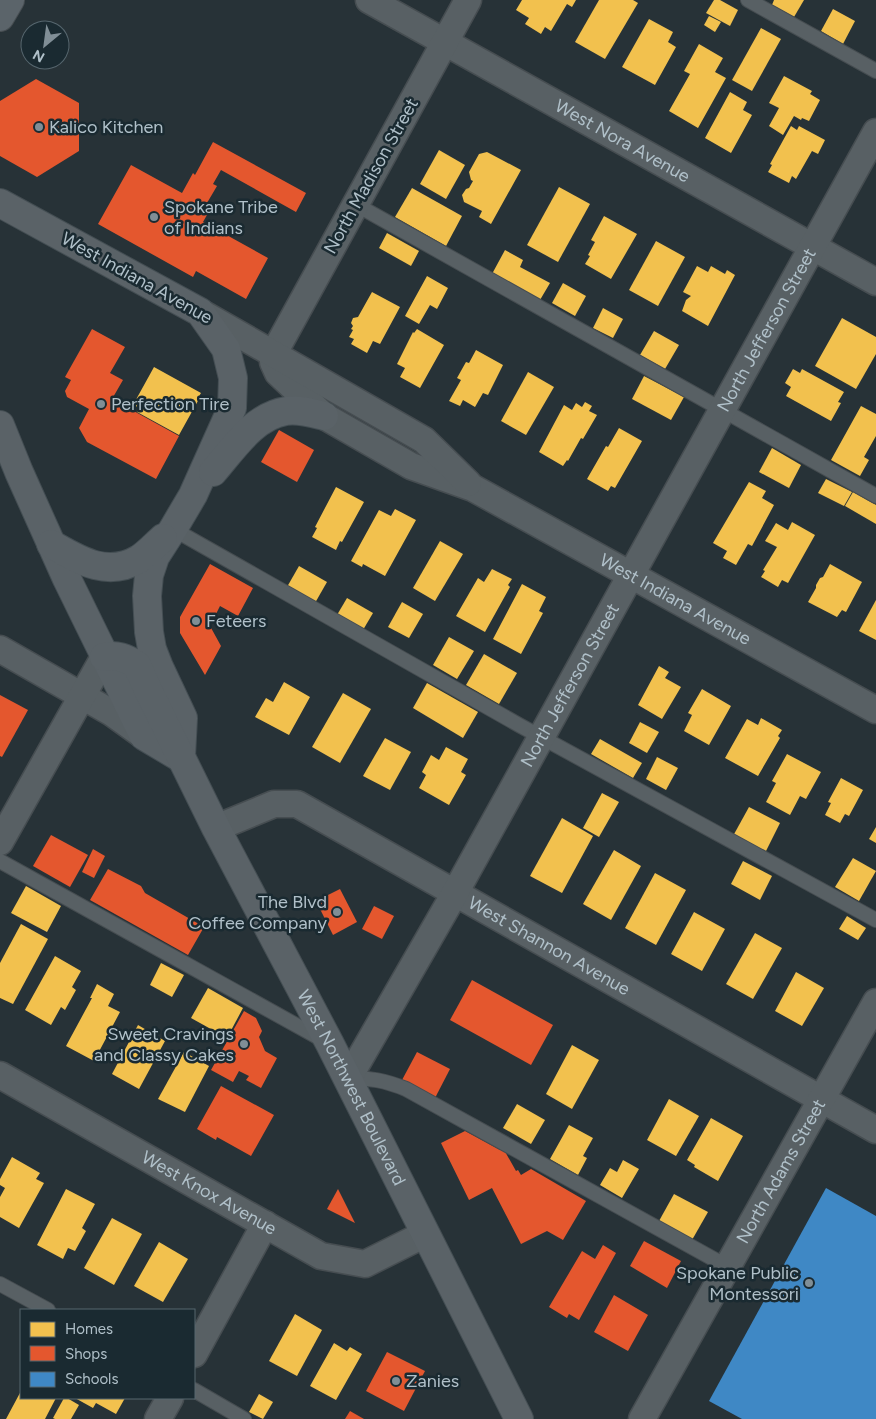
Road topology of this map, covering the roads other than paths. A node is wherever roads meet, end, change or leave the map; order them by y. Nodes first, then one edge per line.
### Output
1 (10, 0) edge
2 (369, 0) edge
3 (468, 0) edge
4 (748, 0) edge
5 (0, 17) edge
6 (444, 42) junction
7 (876, 71) edge
8 (876, 132) edge
9 (0, 203) edge
10 (356, 204) junction
11 (812, 246) junction
12 (876, 282) edge
13 (200, 312) junction
14 (274, 353) junction
15 (722, 409) junction
16 (324, 416) junction
17 (0, 425) edge
18 (473, 488) junction
19 (193, 496) junction
20 (876, 496) edge
21 (173, 529) junction
22 (51, 544) junction
23 (630, 575) junction
24 (0, 649) edge
25 (104, 657) junction
26 (83, 696) junction
27 (876, 710) edge
28 (144, 736) junction
29 (541, 737) junction
30 (181, 758) junction
31 (216, 828) junction
32 (0, 842) edge
33 (0, 861) edge
34 (455, 893) junction
35 (876, 920) edge
36 (876, 1002) edge
37 (330, 1044) junction
38 (0, 1075) edge
39 (348, 1079) junction
40 (822, 1100) junction
41 (876, 1130) edge
42 (265, 1224) junction
43 (425, 1234) junction
44 (728, 1267) junction
45 (0, 1284) edge
46 (46, 1309) edge
47 (195, 1352) edge
48 (195, 1391) edge
49 (169, 1399) edge
50 (158, 1419) edge
51 (244, 1419) edge
52 (519, 1419) edge
53 (642, 1419) edge

1 - 5 main road
2 - 6 street, West Nora Avenue
3 - 6 street, North Madison Street
4 - 7 lane
6 - 10 street, North Madison Street
6 - 11 street, West Nora Avenue
8 - 11 street, North Jefferson Street
9 - 13 main road, West Indiana Avenue
10 - 14 street, North Madison Street
10 - 15 lane
11 - 12 street, West Nora Avenue
11 - 15 street, North Jefferson Street
13 - 14 street, West Indiana Avenue
13 - 19 main road, West Northwest Boulevard
14 - 16 street, West Indiana Avenue
14 - 18 street, West Indiana Avenue
15 - 20 lane
15 - 23 street, North Jefferson Street
16 - 18 street, West Indiana Avenue
16 - 19 main road
17 - 22 main road
18 - 23 street, West Indiana Avenue
19 - 21 main road, West Northwest Boulevard
21 - 22 main road
21 - 29 lane
21 - 30 main road, West Northwest Boulevard
22 - 25 main road
23 - 27 street, West Indiana Avenue
23 - 29 street, North Jefferson Street
24 - 26 street
25 - 26 street
25 - 28 main road
25 - 30 main road
26 - 28 street
26 - 32 street
28 - 30 main road
29 - 34 street, North Jefferson Street
29 - 35 lane
30 - 31 main road, West Northwest Boulevard
31 - 34 street, West Shannon Avenue
31 - 37 main road, West Northwest Boulevard
33 - 37 lane
34 - 39 street, North Jefferson Street
34 - 40 street, West Shannon Avenue
36 - 40 street, North Adams Street
37 - 39 main road, West Northwest Boulevard
38 - 42 street, West Knox Avenue
39 - 43 main road, West Northwest Boulevard
39 - 44 lane
40 - 41 street, West Shannon Avenue
40 - 44 street, North Adams Street
42 - 43 street, West Knox Avenue
42 - 47 street
43 - 52 main road, West Northwest Boulevard
44 - 53 street, North Adams Street
45 - 46 lane
48 - 51 lane
49 - 50 street

